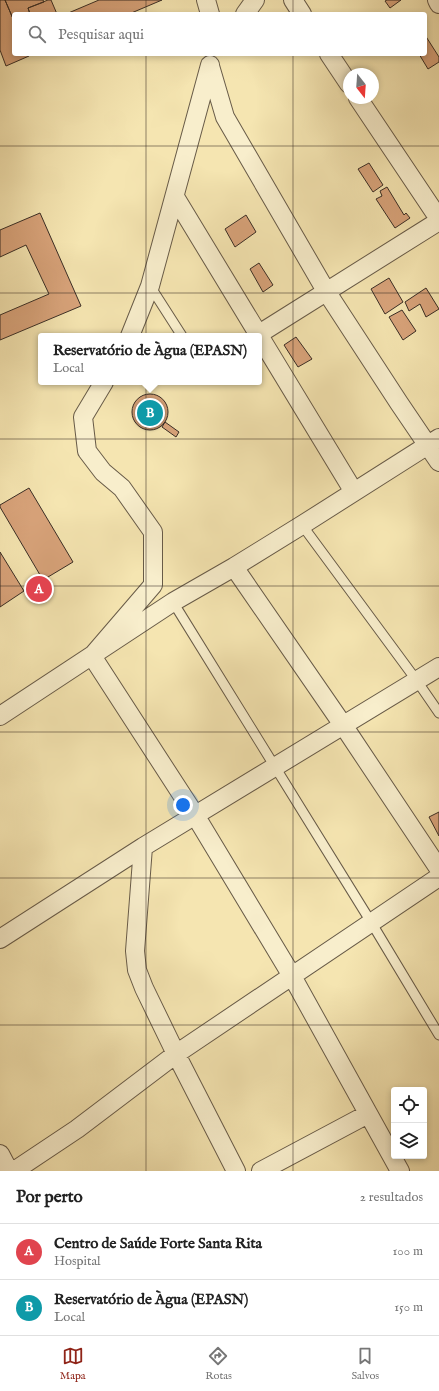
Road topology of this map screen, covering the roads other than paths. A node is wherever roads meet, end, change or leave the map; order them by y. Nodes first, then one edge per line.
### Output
1 (206, 0) edge
2 (255, 0) edge
3 (293, 0) edge
4 (437, 0) edge
5 (439, 4) edge
6 (209, 12) edge
7 (246, 12) edge
8 (301, 12) edge
9 (330, 56) edge
10 (212, 58) edge
11 (343, 75) edge
12 (362, 104) edge
13 (175, 197) junction
14 (439, 220) edge
15 (150, 286) junction
16 (326, 291) junction
17 (131, 333) edge
18 (180, 333) edge
19 (256, 333) edge
20 (260, 333) edge
21 (262, 343) edge
22 (102, 385) edge
23 (434, 441) edge
24 (439, 462) edge
25 (354, 492) junction
26 (302, 525) junction
27 (234, 567) junction
28 (173, 602) junction
29 (92, 656) junction
30 (439, 667) edge
31 (417, 681) junction
32 (439, 713) edge
33 (0, 716) edge
34 (343, 725) junction
35 (275, 768) junction
36 (196, 815) junction
37 (143, 847) junction
38 (439, 869) edge
39 (439, 877) edge
40 (371, 922) junction
41 (0, 939) edge
42 (292, 976) junction
43 (439, 1035) edge
44 (176, 1054) junction
45 (368, 1114) junction
46 (0, 1154) edge
47 (9, 1171) edge
48 (14, 1171) edge
49 (236, 1171) edge
50 (260, 1171) edge
51 (400, 1171) edge

1 - 6 street
2 - 7 street
3 - 8 street
4 - 5 street
9 - 11 street
10 - 13 street
10 - 16 street
12 - 14 street
13 - 15 street
13 - 19 street
14 - 16 street
15 - 17 street
15 - 18 lane
16 - 20 street
16 - 23 street
21 - 25 street
22 - 29 street
23 - 24 street
23 - 25 street
25 - 26 street
26 - 27 street
26 - 31 lane
27 - 28 street
27 - 34 street
28 - 29 street
28 - 35 lane
29 - 33 street
29 - 36 street
30 - 31 street
31 - 32 lane
31 - 34 street
34 - 35 street
34 - 38 street
35 - 36 street
35 - 40 lane
36 - 37 street
36 - 42 street
37 - 41 street
37 - 44 street
39 - 40 street
40 - 42 street
40 - 43 lane
42 - 44 street
42 - 45 street
44 - 48 street
44 - 49 street
45 - 50 street
45 - 51 street
46 - 47 street

